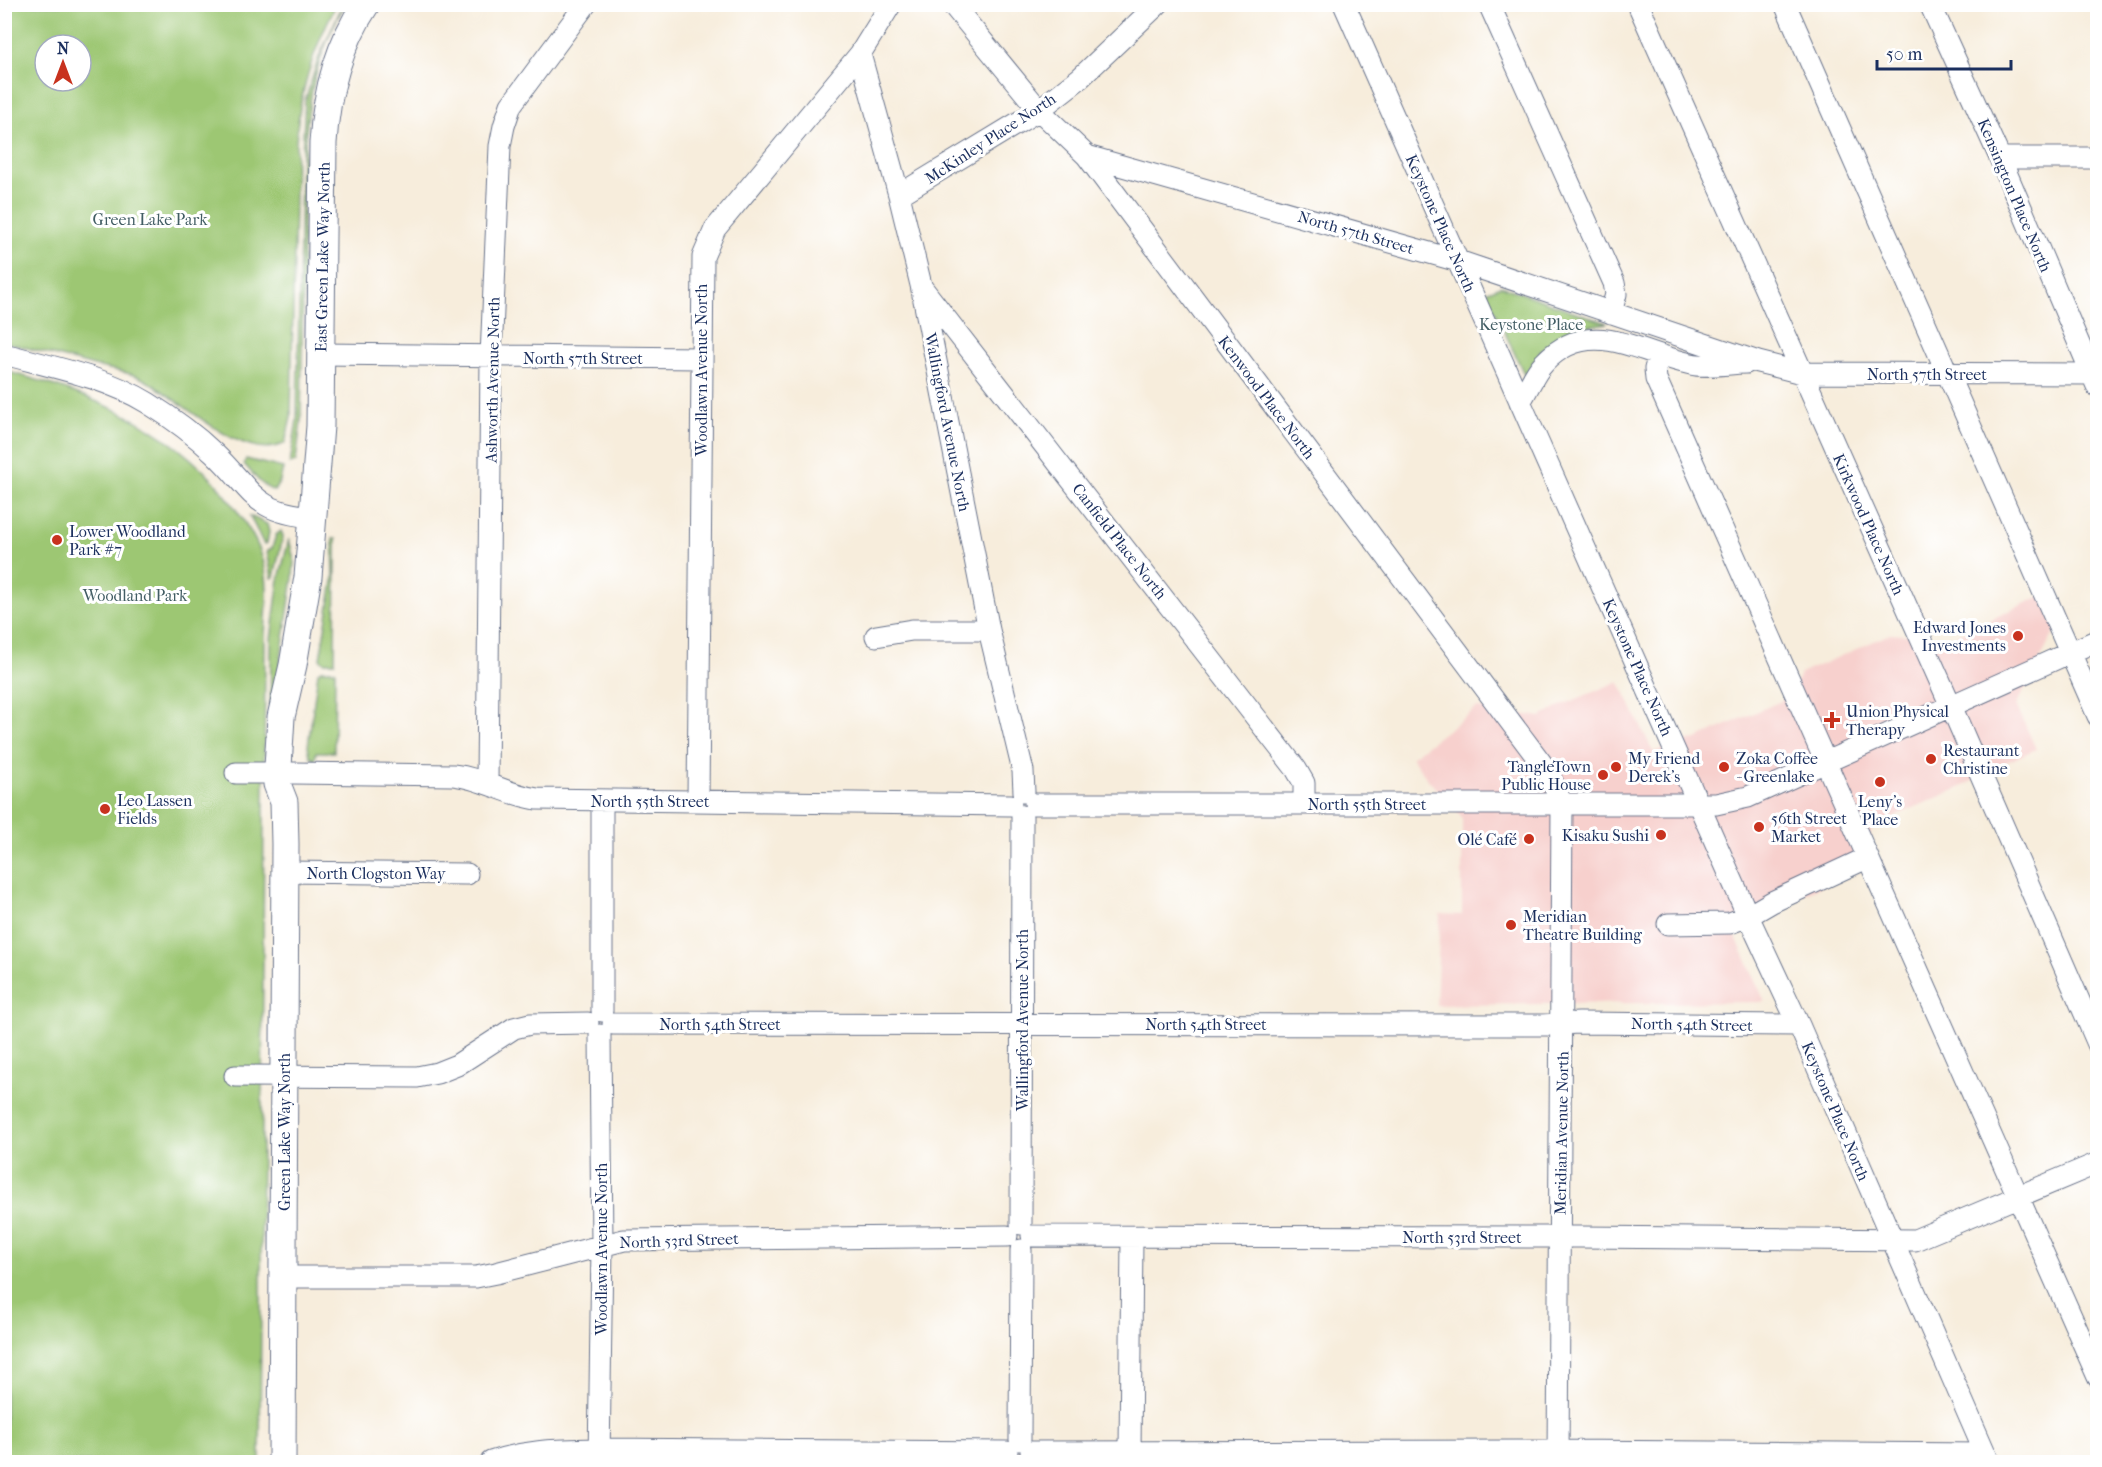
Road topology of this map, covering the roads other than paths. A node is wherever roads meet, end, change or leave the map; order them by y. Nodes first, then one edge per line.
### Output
1 (366, 4) edge
2 (586, 4) edge
3 (891, 4) edge
4 (952, 4) edge
5 (1158, 4) edge
6 (1344, 4) edge
7 (1489, 4) edge
8 (1638, 4) edge
9 (1785, 4) edge
10 (1930, 4) edge
11 (860, 54) junction
12 (1039, 110) junction
13 (1087, 156) junction
14 (2000, 158) junction
15 (2097, 158) edge
16 (899, 195) junction
17 (1458, 261) junction
18 (921, 285) junction
19 (1611, 313) junction
20 (4, 354) edge
21 (321, 354) junction
22 (1659, 355) junction
23 (491, 357) junction
24 (701, 358) junction
25 (1758, 362) junction
26 (1802, 373) junction
27 (1947, 374) junction
28 (2096, 378) edge
29 (1520, 402) junction
30 (314, 517) junction
31 (989, 630) junction
32 (876, 636) dead end
33 (2097, 640) edge
34 (2069, 652) junction
35 (1950, 706) junction
36 (2097, 716) edge
37 (1825, 763) junction
38 (236, 773) dead end
39 (285, 773) junction
40 (487, 783) junction
41 (698, 800) junction
42 (602, 801) junction
43 (1304, 803) junction
44 (1023, 804) junction
45 (1562, 804) junction
46 (1700, 805) junction
47 (1858, 862) dead end
48 (285, 872) junction
49 (467, 874) dead end
50 (1748, 916) junction
51 (1668, 924) dead end
52 (601, 1023) junction
53 (1022, 1024) junction
54 (1562, 1024) junction
55 (1799, 1025) junction
56 (2097, 1044) edge
57 (235, 1076) dead end
58 (284, 1077) junction
59 (2097, 1163) edge
60 (2018, 1198) junction
61 (1020, 1237) junction
62 (1132, 1237) junction
63 (1559, 1237) junction
64 (1891, 1240) junction
65 (602, 1245) junction
66 (283, 1277) junction
67 (2097, 1377) edge
68 (1130, 1452) junction
69 (1019, 1454) edge
70 (599, 1456) edge
71 (1558, 1457) edge
72 (1987, 1458) edge
73 (282, 1462) edge
74 (491, 1462) edge

1 - 21 main road, East Green Lake Way North
2 - 23 street, Ashworth Avenue North
3 - 11 street, Woodlawn Avenue North
4 - 12 street, Kenwood Place North
5 - 12 street, McKinley Place North
6 - 17 street, Keystone Place North
7 - 19 street
8 - 26 street, Kirkwood Place North
9 - 27 street
10 - 14 street, Kensington Place North
11 - 16 street, Wallingford Avenue North
11 - 24 street, Woodlawn Avenue North
12 - 13 street, Kenwood Place North
12 - 16 street, McKinley Place North
13 - 17 street, North 57th Street
13 - 45 street, Kenwood Place North
14 - 15 street
14 - 28 street, Kensington Place North
16 - 18 street, Wallingford Avenue North
17 - 19 street, North 57th Street
17 - 29 street, Keystone Place North
18 - 31 street, Wallingford Avenue North
18 - 43 street, Canfield Place North
19 - 25 street, North 57th Street
20 - 30 street
21 - 23 street, North 57th Street
21 - 30 main road, East Green Lake Way North
22 - 25 street, North 57th Street
22 - 29 street, North 57th Street
22 - 37 street
23 - 24 street, North 57th Street
23 - 40 street, Ashworth Avenue North
24 - 41 street, Woodlawn Avenue North
25 - 26 street, North 57th Street
26 - 27 street, North 57th Street
26 - 35 street, Kirkwood Place North
27 - 28 street, North 57th Street
27 - 34 street
29 - 46 street, Keystone Place North
30 - 39 main road, Green Lake Way North
31 - 32 street
31 - 44 street, Wallingford Avenue North
33 - 34 street, North 55th Street
34 - 35 street, North 55th Street
34 - 36 street
35 - 37 street, North 55th Street
35 - 56 street, Kirkwood Place North
37 - 46 street, North 55th Street
37 - 60 street
38 - 39 street, North 55th Street
39 - 40 street, North 55th Street
39 - 48 main road, Green Lake Way North
40 - 42 street, North 55th Street
41 - 42 street, North 55th Street
41 - 44 street, North 55th Street
42 - 52 street, Woodlawn Avenue North
43 - 44 street, North 55th Street
43 - 45 street, North 55th Street
44 - 53 street, Wallingford Avenue North
45 - 46 street, North 55th Street
45 - 54 street, Meridian Avenue North
46 - 50 street, Keystone Place North
47 - 50 street
48 - 49 street, North Clogston Way
48 - 58 main road, Green Lake Way North
50 - 51 street
50 - 55 street, Keystone Place North
52 - 53 street, North 54th Street
52 - 58 street, North 54th Street
52 - 65 street, Woodlawn Avenue North
53 - 54 street, North 54th Street
53 - 61 street, Wallingford Avenue North
54 - 55 street, North 54th Street
54 - 63 street, Meridian Avenue North
55 - 64 street, Keystone Place North
57 - 58 street, North 54th Street
58 - 66 main road, Green Lake Way North
59 - 60 street
60 - 64 street
60 - 67 street
61 - 62 street, North 53rd Street
61 - 65 street, North 53rd Street
61 - 69 street, Wallingford Avenue North
62 - 63 street, North 53rd Street
62 - 68 street
63 - 64 street, North 53rd Street
63 - 71 street, Meridian Avenue North
64 - 72 street, Keystone Place North
65 - 66 street, North 53rd Street
65 - 70 street, Woodlawn Avenue North
66 - 73 main road, Green Lake Way North
68 - 69 street
68 - 71 street
69 - 70 street
70 - 74 street
71 - 72 street

